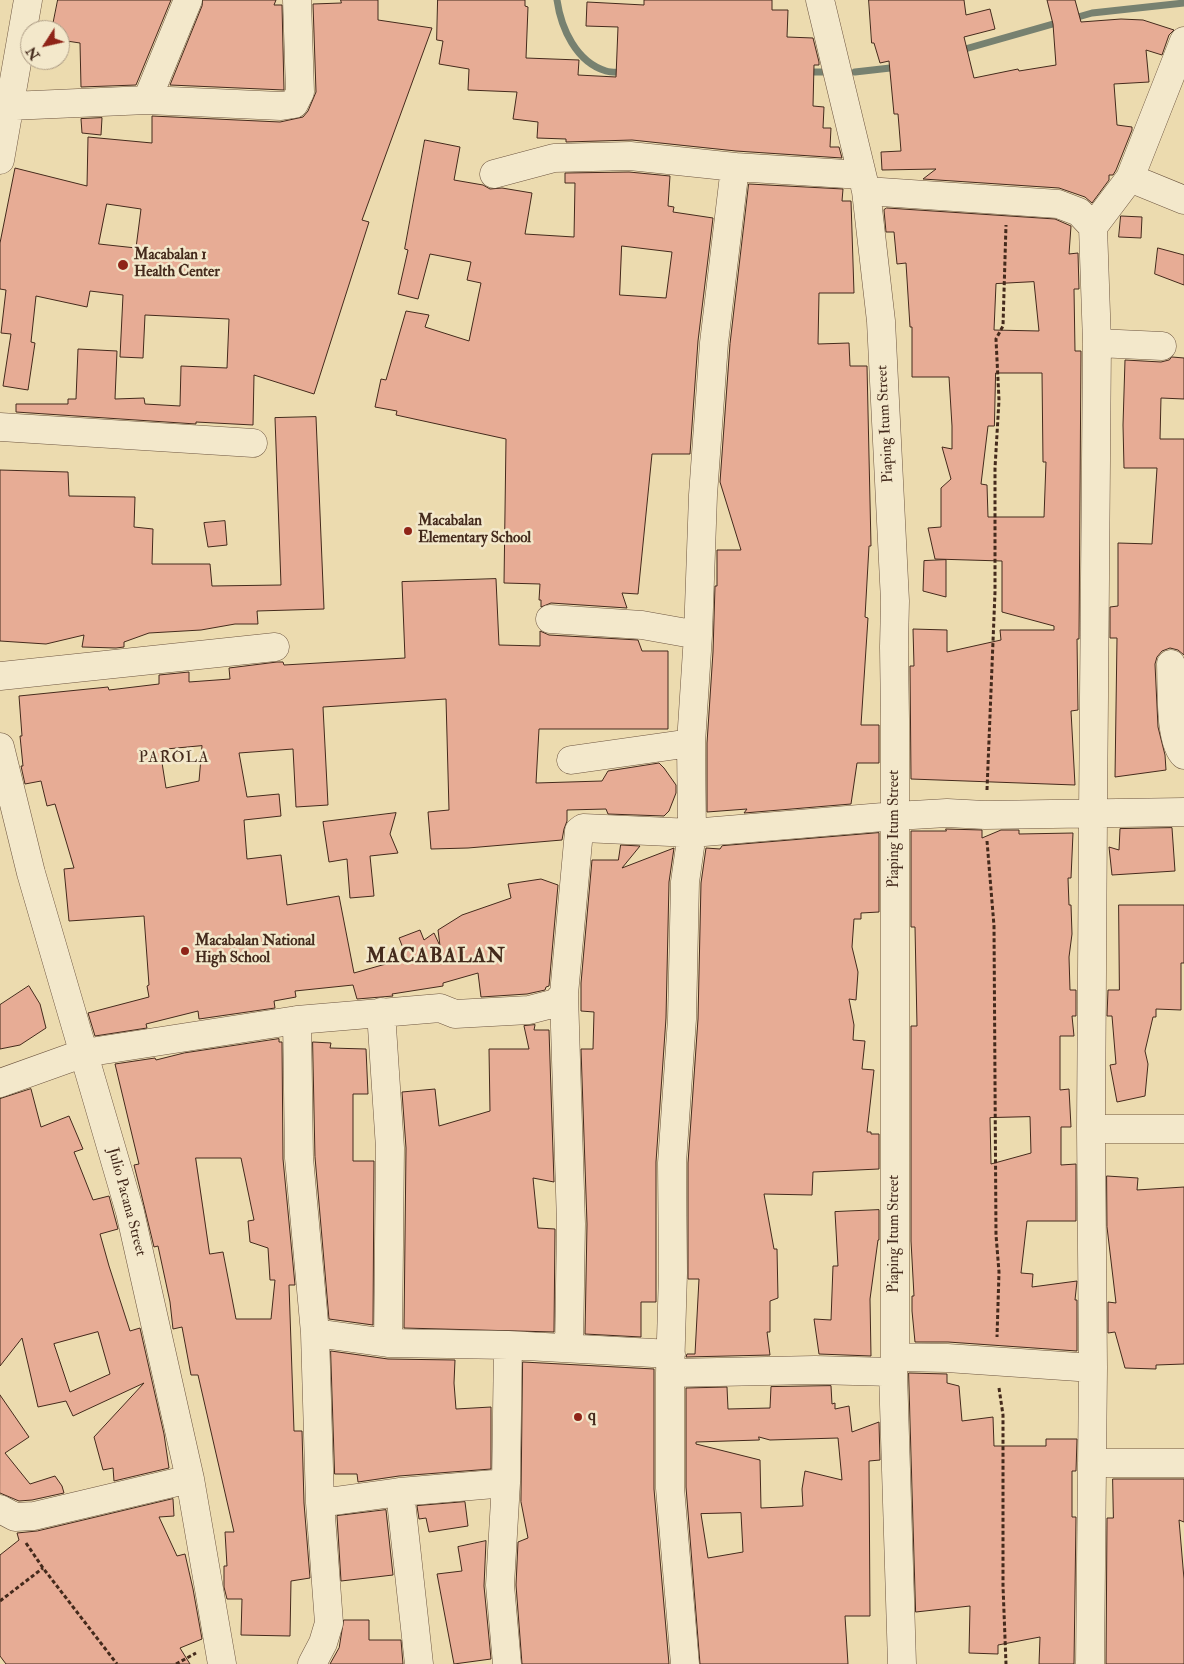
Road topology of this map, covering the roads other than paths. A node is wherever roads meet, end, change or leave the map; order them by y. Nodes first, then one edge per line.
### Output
1 (28, 0) edge
2 (188, 0) edge
3 (297, 0) edge
4 (820, 0) edge
5 (1184, 41) edge
6 (147, 100) junction
7 (10, 106) junction
8 (0, 160) edge
9 (735, 167) junction
10 (494, 174) dead end
11 (1130, 178) junction
12 (864, 183) junction
13 (1184, 200) edge
14 (1093, 227) junction
15 (1097, 342) junction
16 (1162, 346) dead end
17 (0, 428) edge
18 (253, 443) dead end
19 (550, 619) dead end
20 (698, 635) junction
21 (275, 647) dead end
22 (1170, 664) dead end
23 (0, 676) edge
24 (691, 743) junction
25 (0, 747) edge
26 (1184, 755) edge
27 (571, 760) dead end
28 (1184, 812) edge
29 (1093, 814) junction
30 (895, 816) junction
31 (692, 833) junction
32 (564, 994) junction
33 (381, 1012) junction
34 (297, 1020) junction
35 (84, 1053) junction
36 (0, 1083) edge
37 (1184, 1128) edge
38 (1091, 1129) junction
39 (314, 1333) junction
40 (388, 1343) junction
41 (508, 1345) junction
42 (569, 1348) junction
43 (671, 1363) junction
44 (894, 1364) junction
45 (1093, 1368) junction
46 (1092, 1463) junction
47 (1184, 1463) edge
48 (190, 1479) junction
49 (506, 1484) junction
50 (400, 1492) junction
51 (320, 1503) junction
52 (0, 1510) edge
53 (222, 1664) edge
54 (312, 1664) edge
55 (419, 1664) edge
56 (507, 1664) edge
57 (685, 1664) edge
58 (902, 1664) edge
59 (1090, 1664) edge

1 - 7 street
2 - 6 street
3 - 6 street
4 - 12 street, Piaping Itum Street
5 - 11 street
6 - 7 street
7 - 8 street
9 - 10 street
9 - 12 street
9 - 20 street
11 - 13 street
11 - 14 street
12 - 14 street
12 - 30 street, Piaping Itum Street
14 - 15 street
15 - 16 street
15 - 29 street
17 - 18 street
19 - 20 street
20 - 24 street
21 - 23 street
22 - 26 street
24 - 27 street
24 - 31 street
25 - 35 street, Julio Pacana Street
28 - 29 street
29 - 30 street
29 - 38 street
30 - 31 street
30 - 44 street, Piaping Itum Street
31 - 32 street
31 - 43 street
32 - 33 street
32 - 42 street
33 - 34 street
33 - 40 street
34 - 35 street
34 - 39 street
35 - 36 street
35 - 48 street, Julio Pacana Street
37 - 38 street
38 - 45 street
39 - 40 street
39 - 51 street
40 - 41 street
41 - 42 street
41 - 49 street
42 - 43 street
43 - 44 street
43 - 57 street
44 - 45 street
44 - 58 street, Piaping Itum Street
45 - 46 street
46 - 47 street
46 - 59 street
48 - 52 street
48 - 53 street, Julio Pacana Street
49 - 50 street
49 - 56 street
50 - 51 street
50 - 55 street
51 - 54 street

